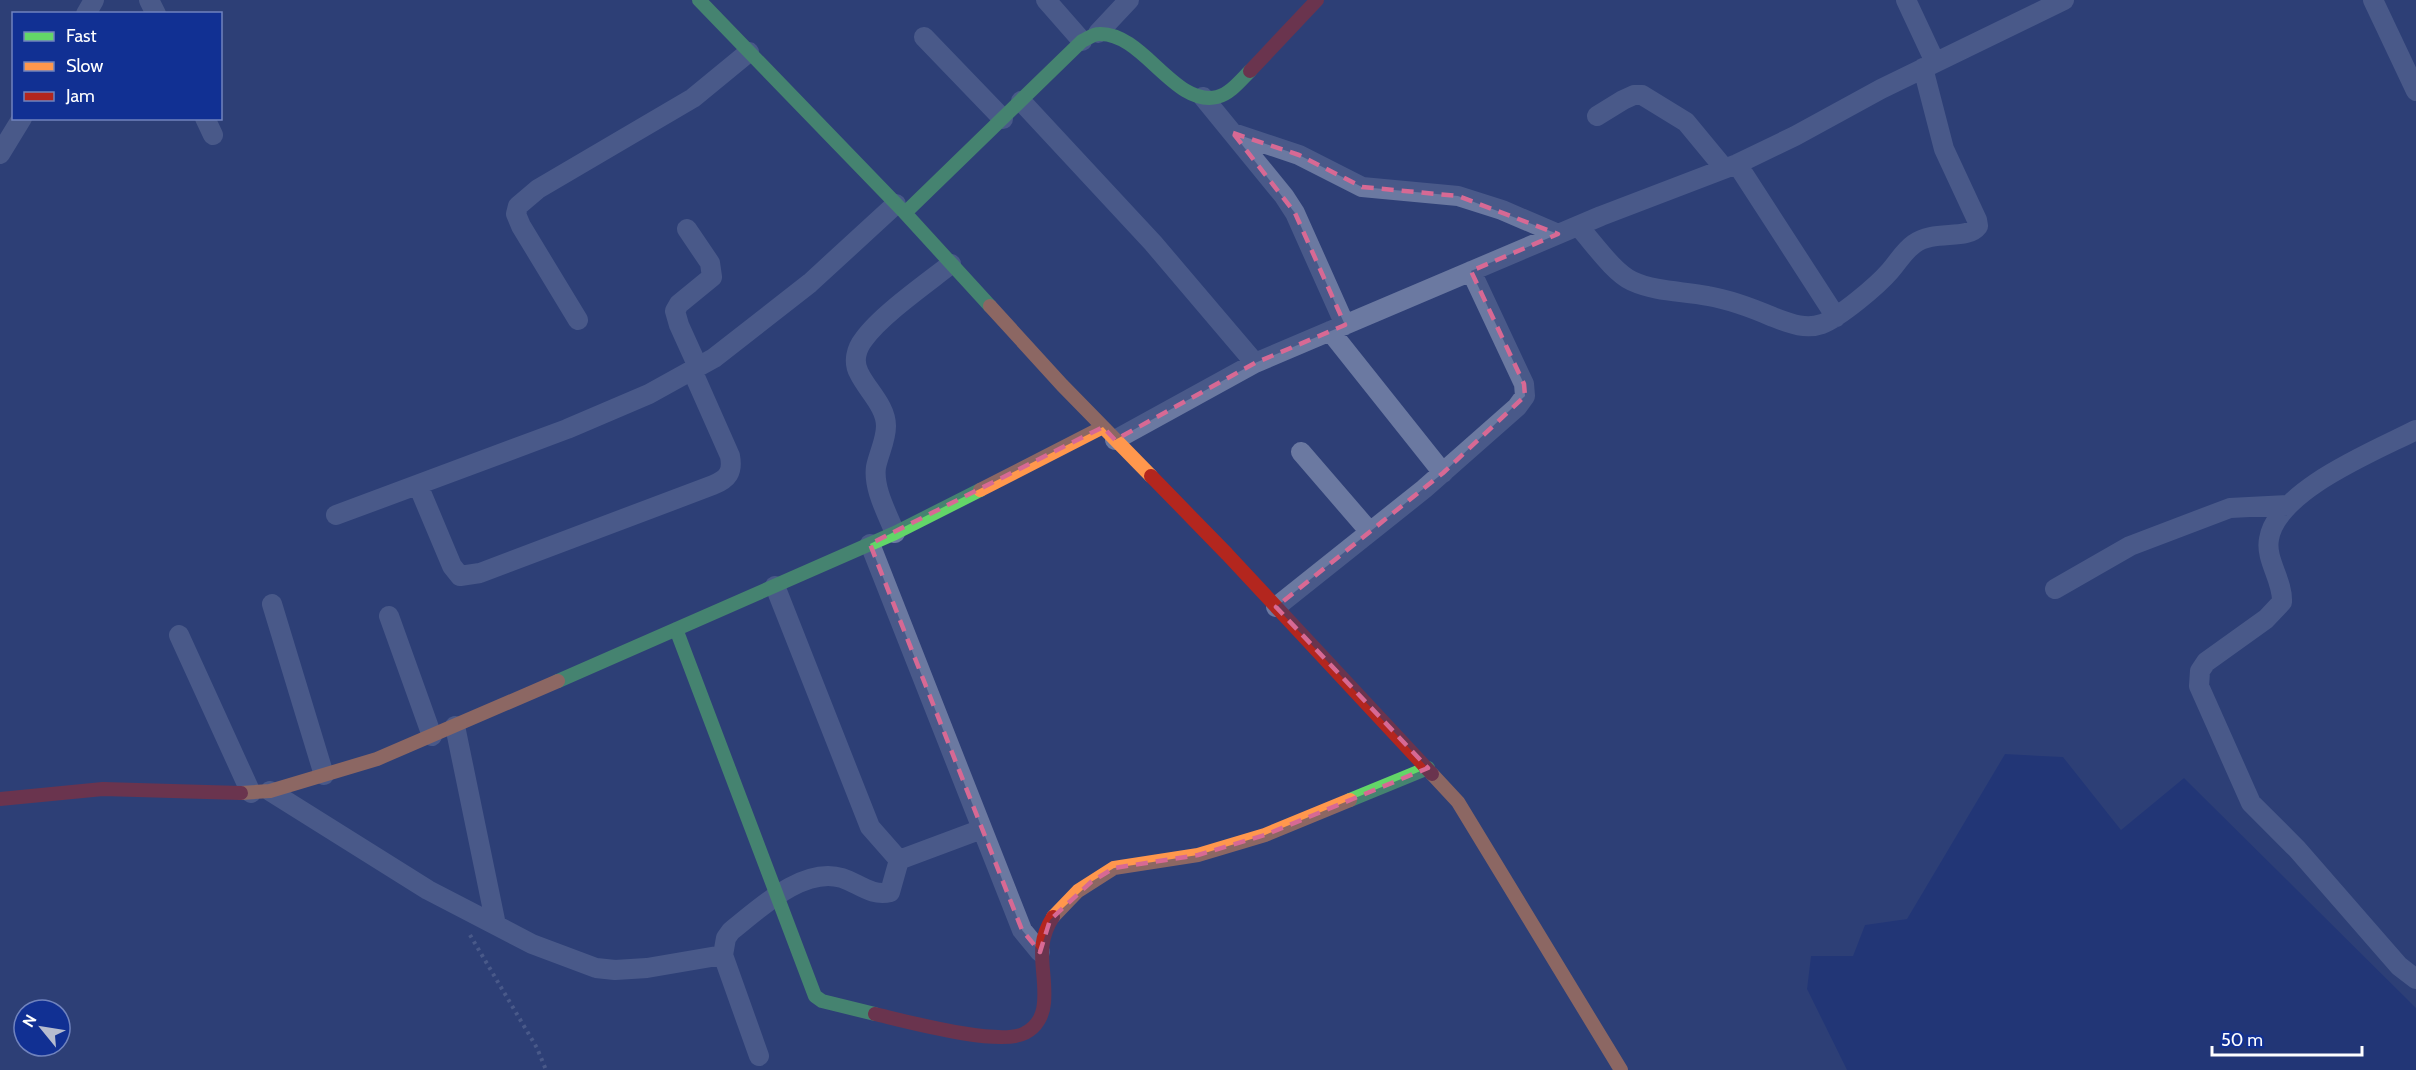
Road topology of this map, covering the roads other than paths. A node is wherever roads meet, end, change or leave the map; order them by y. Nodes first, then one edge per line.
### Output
1 (699, 0) edge
2 (1046, 0) edge
3 (1129, 0) edge
4 (1317, 0) edge
5 (1906, 0) edge
6 (2064, 0) edge
7 (2373, 0) edge
8 (924, 37) dead end
9 (1090, 37) junction
10 (749, 52) junction
11 (1929, 65) junction
12 (2416, 90) edge
13 (1203, 97) junction
14 (1021, 101) junction
15 (1598, 116) dead end
16 (1002, 119) junction
17 (21, 120) edge
18 (1233, 133) junction
19 (0, 154) edge
20 (1730, 166) junction
21 (901, 209) junction
22 (1578, 226) junction
23 (687, 229) dead end
24 (1558, 234) junction
25 (951, 264) junction
26 (1471, 271) junction
27 (1836, 317) junction
28 (578, 320) dead end
29 (1338, 328) junction
30 (1255, 363) junction
31 (695, 369) junction
32 (2416, 430) edge
33 (1109, 434) junction
34 (1301, 452) dead end
35 (1443, 473) junction
36 (418, 484) junction
37 (2288, 505) junction
38 (336, 515) dead end
39 (1370, 532) junction
40 (895, 533) junction
41 (870, 544) junction
42 (775, 586) junction
43 (2055, 590) dead end
44 (272, 604) dead end
45 (1276, 608) junction
46 (389, 616) dead end
47 (676, 629) junction
48 (179, 634) dead end
49 (455, 726) junction
50 (432, 736) junction
51 (1428, 768) junction
52 (324, 775) junction
53 (260, 792) junction
54 (0, 799) edge
55 (982, 829) junction
56 (899, 860) junction
57 (777, 895) junction
58 (496, 925) junction
59 (1040, 952) junction
60 (723, 955) junction
61 (2416, 979) edge
62 (759, 1056) dead end
63 (1621, 1070) edge

1 - 10 street
2 - 9 street
3 - 9 street
4 - 13 street
5 - 11 street
6 - 11 street
7 - 12 street
8 - 16 street
9 - 13 street
9 - 14 street
10 - 21 street
10 - 28 street
11 - 20 street
11 - 27 street
13 - 18 street
14 - 16 street
14 - 30 street
15 - 20 street
16 - 21 street
17 - 19 street
18 - 24 street
18 - 29 street
20 - 22 street
20 - 27 street
21 - 25 street
21 - 31 street
22 - 24 street
22 - 27 street
23 - 31 street
24 - 26 street
25 - 33 street
25 - 40 street
26 - 29 street
26 - 35 street
29 - 30 street
29 - 35 street
30 - 33 street
31 - 36 street
31 - 36 street
32 - 37 street
33 - 40 street
33 - 45 street
34 - 39 street
35 - 39 street
36 - 38 street
37 - 43 street
37 - 61 street
39 - 45 street
40 - 41 street
41 - 42 street
41 - 55 street
42 - 47 street
42 - 56 street
44 - 52 street
45 - 51 street
46 - 50 street
47 - 49 street
47 - 57 street
48 - 53 street
49 - 50 street
49 - 58 street
50 - 52 street
51 - 59 street
51 - 63 street
52 - 53 street
53 - 54 street
53 - 58 street
55 - 56 street
55 - 59 street
56 - 57 street
57 - 59 street
57 - 60 street
58 - 60 street
60 - 62 street

